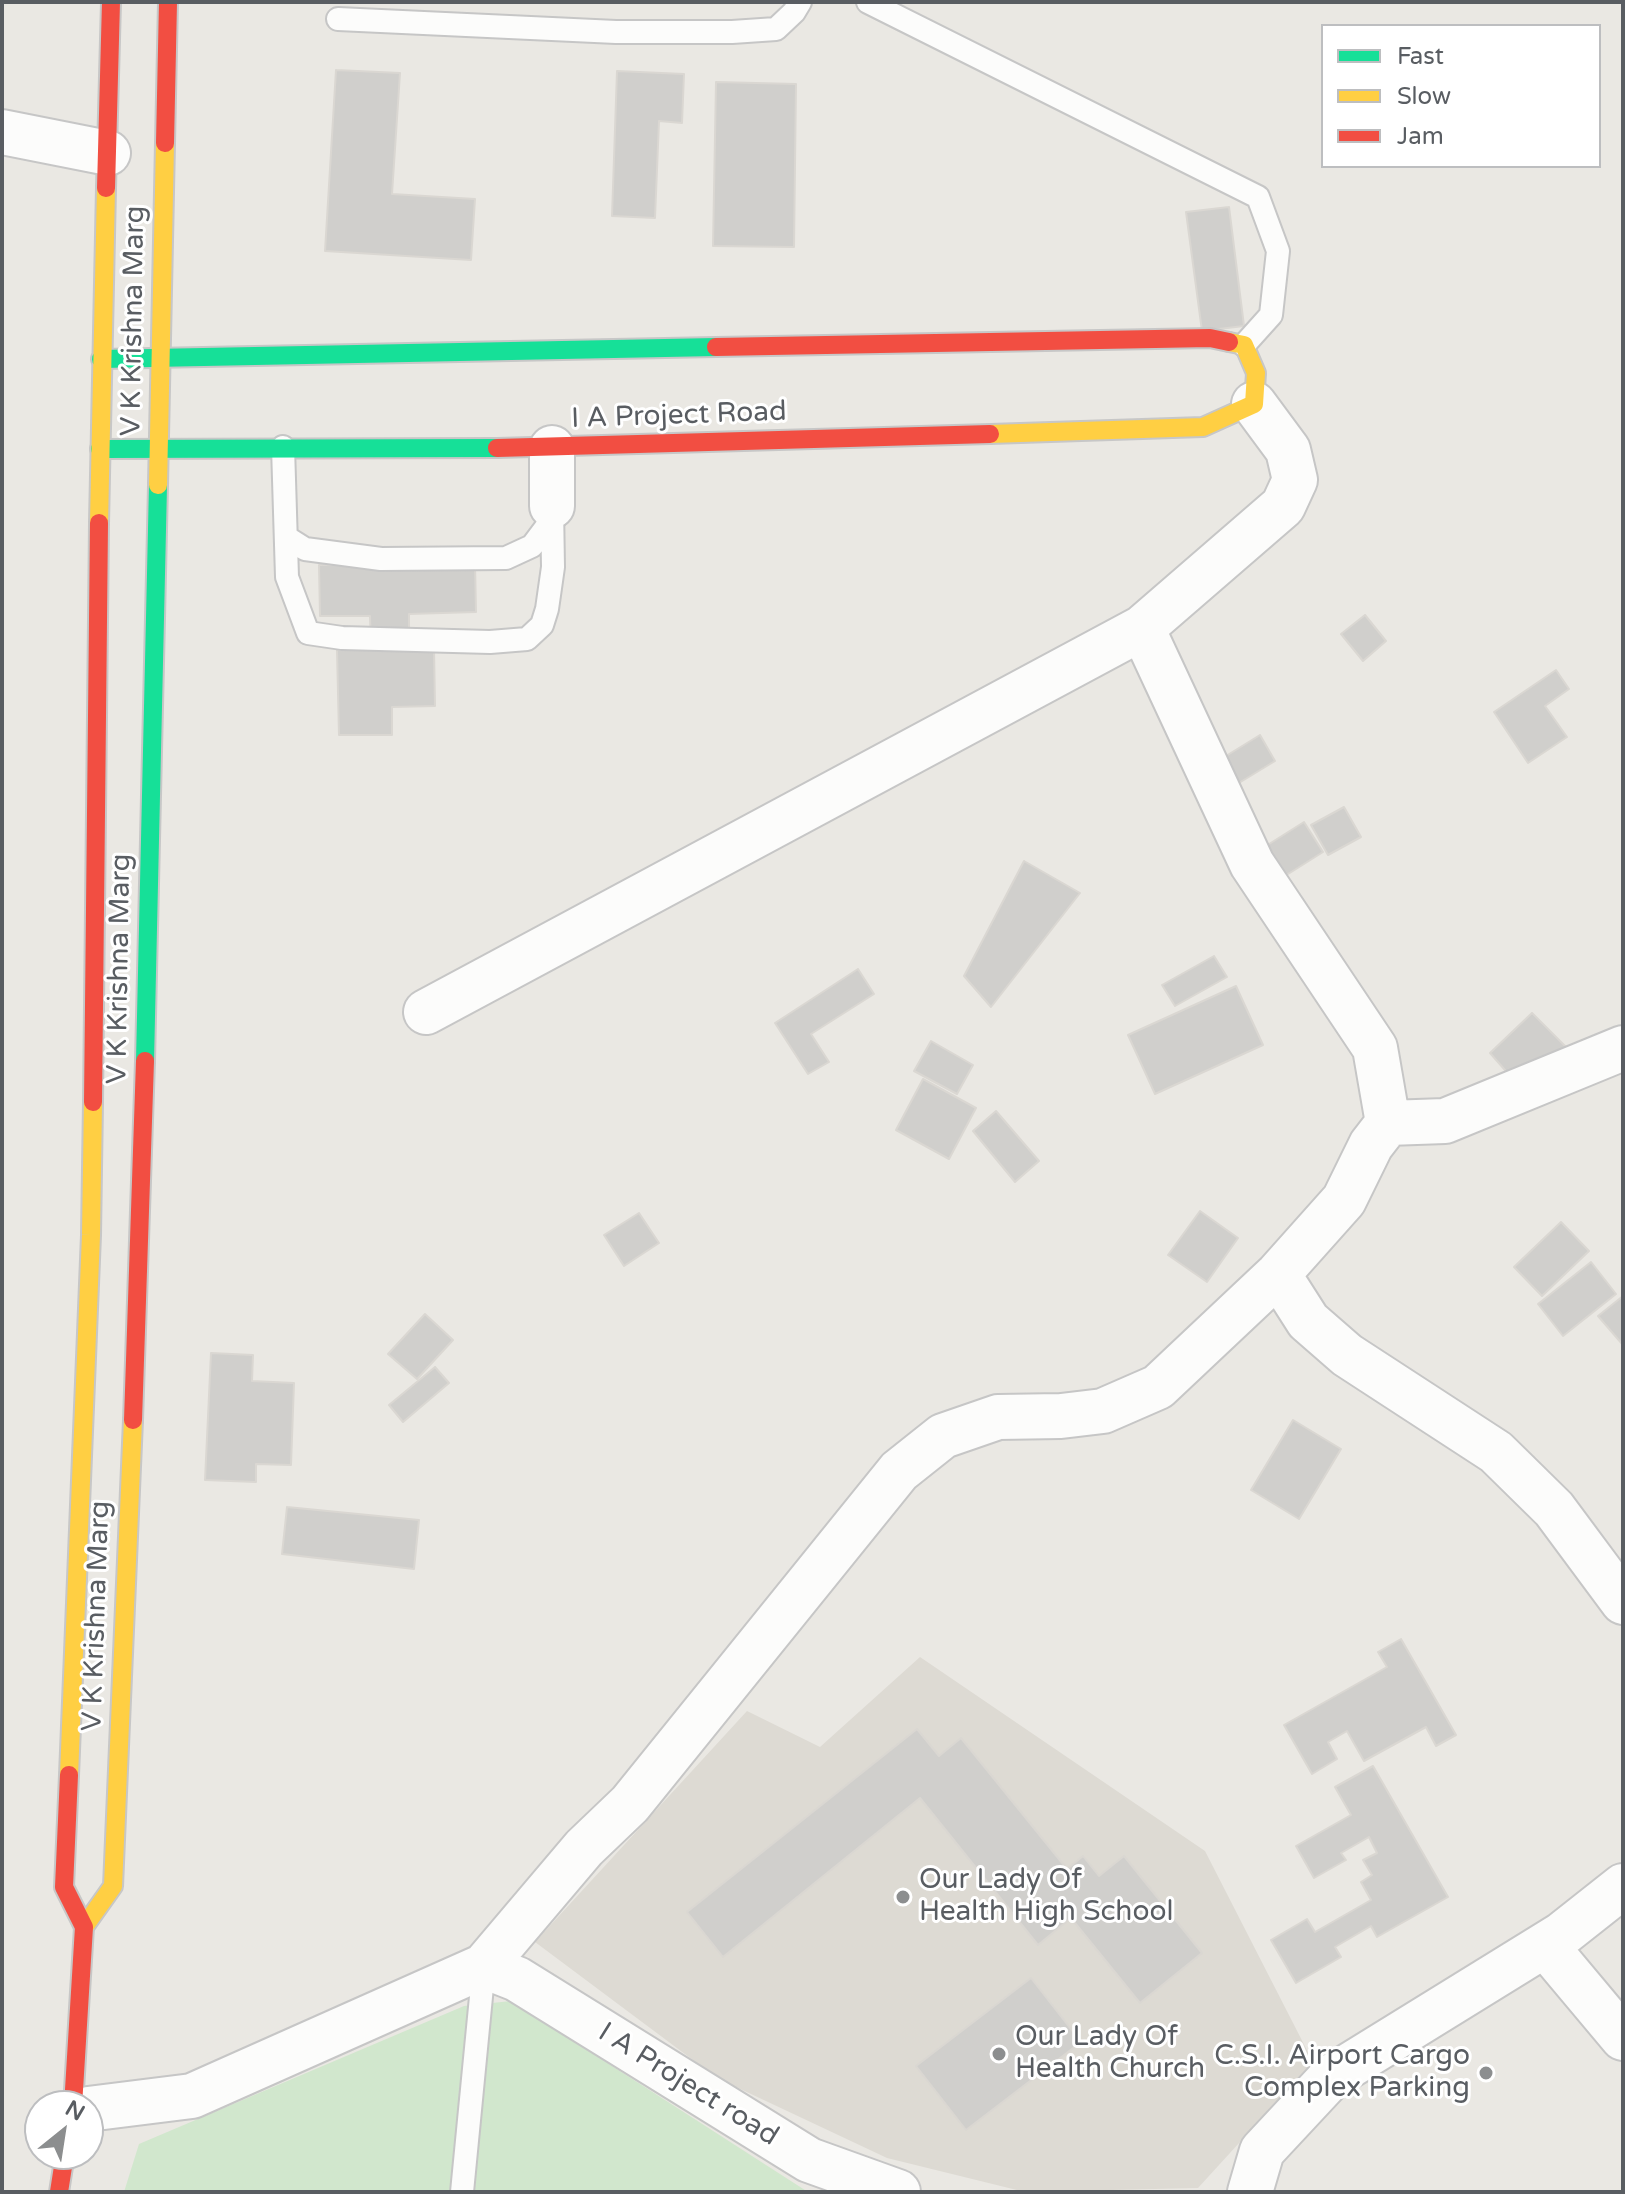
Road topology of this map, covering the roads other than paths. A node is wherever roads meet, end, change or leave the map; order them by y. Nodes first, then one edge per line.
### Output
1 (111, 2) edge
2 (168, 2) edge
3 (800, 2) edge
4 (868, 2) edge
5 (338, 19) dead end
6 (2, 132) edge
7 (108, 153) junction
8 (1244, 345) junction
9 (160, 358) junction
10 (101, 359) junction
11 (1254, 404) junction
12 (159, 447) junction
13 (283, 447) junction
14 (552, 448) junction
15 (100, 449) junction
16 (552, 512) junction
17 (286, 537) junction
18 (1142, 628) junction
19 (426, 1012) dead end
20 (1623, 1048) edge
21 (1388, 1123) junction
22 (142, 1205) junction
23 (104, 1208) junction
24 (1278, 1274) junction
25 (1623, 1602) edge
26 (1623, 1886) edge
27 (84, 1927) junction
28 (1545, 1945) junction
29 (484, 1966) junction
30 (1623, 2038) edge
31 (74, 2090) edge
32 (104, 2107) edge
33 (62, 2170) edge
34 (59, 2192) edge
35 (462, 2192) edge
36 (898, 2192) edge
37 (1250, 2192) edge

1 - 7 street, V K Krishna Marg
2 - 9 street, V K Krishna Marg
3 - 5 lane
4 - 8 lane
6 - 7 street
7 - 10 street, V K Krishna Marg
8 - 9 street
8 - 11 street
9 - 10 street
9 - 12 street, V K Krishna Marg
10 - 15 street, V K Krishna Marg
11 - 14 street, I A Project Road
11 - 18 street
12 - 13 street, I A Project Road
12 - 15 street, I A Project Road
12 - 22 street, V K Krishna Marg
13 - 14 street, I A Project Road
13 - 17 lane
14 - 16 street
15 - 23 street, V K Krishna Marg
16 - 17 lane
16 - 17 lane
18 - 19 street
18 - 21 street
20 - 21 street
21 - 24 street
22 - 23 street
22 - 27 street, V K Krishna Marg
23 - 27 street, V K Krishna Marg
24 - 25 street
24 - 29 street
26 - 28 street
27 - 31 street
28 - 30 street
28 - 37 street
29 - 32 street
29 - 35 lane
29 - 36 street, I A Project road
33 - 34 street

